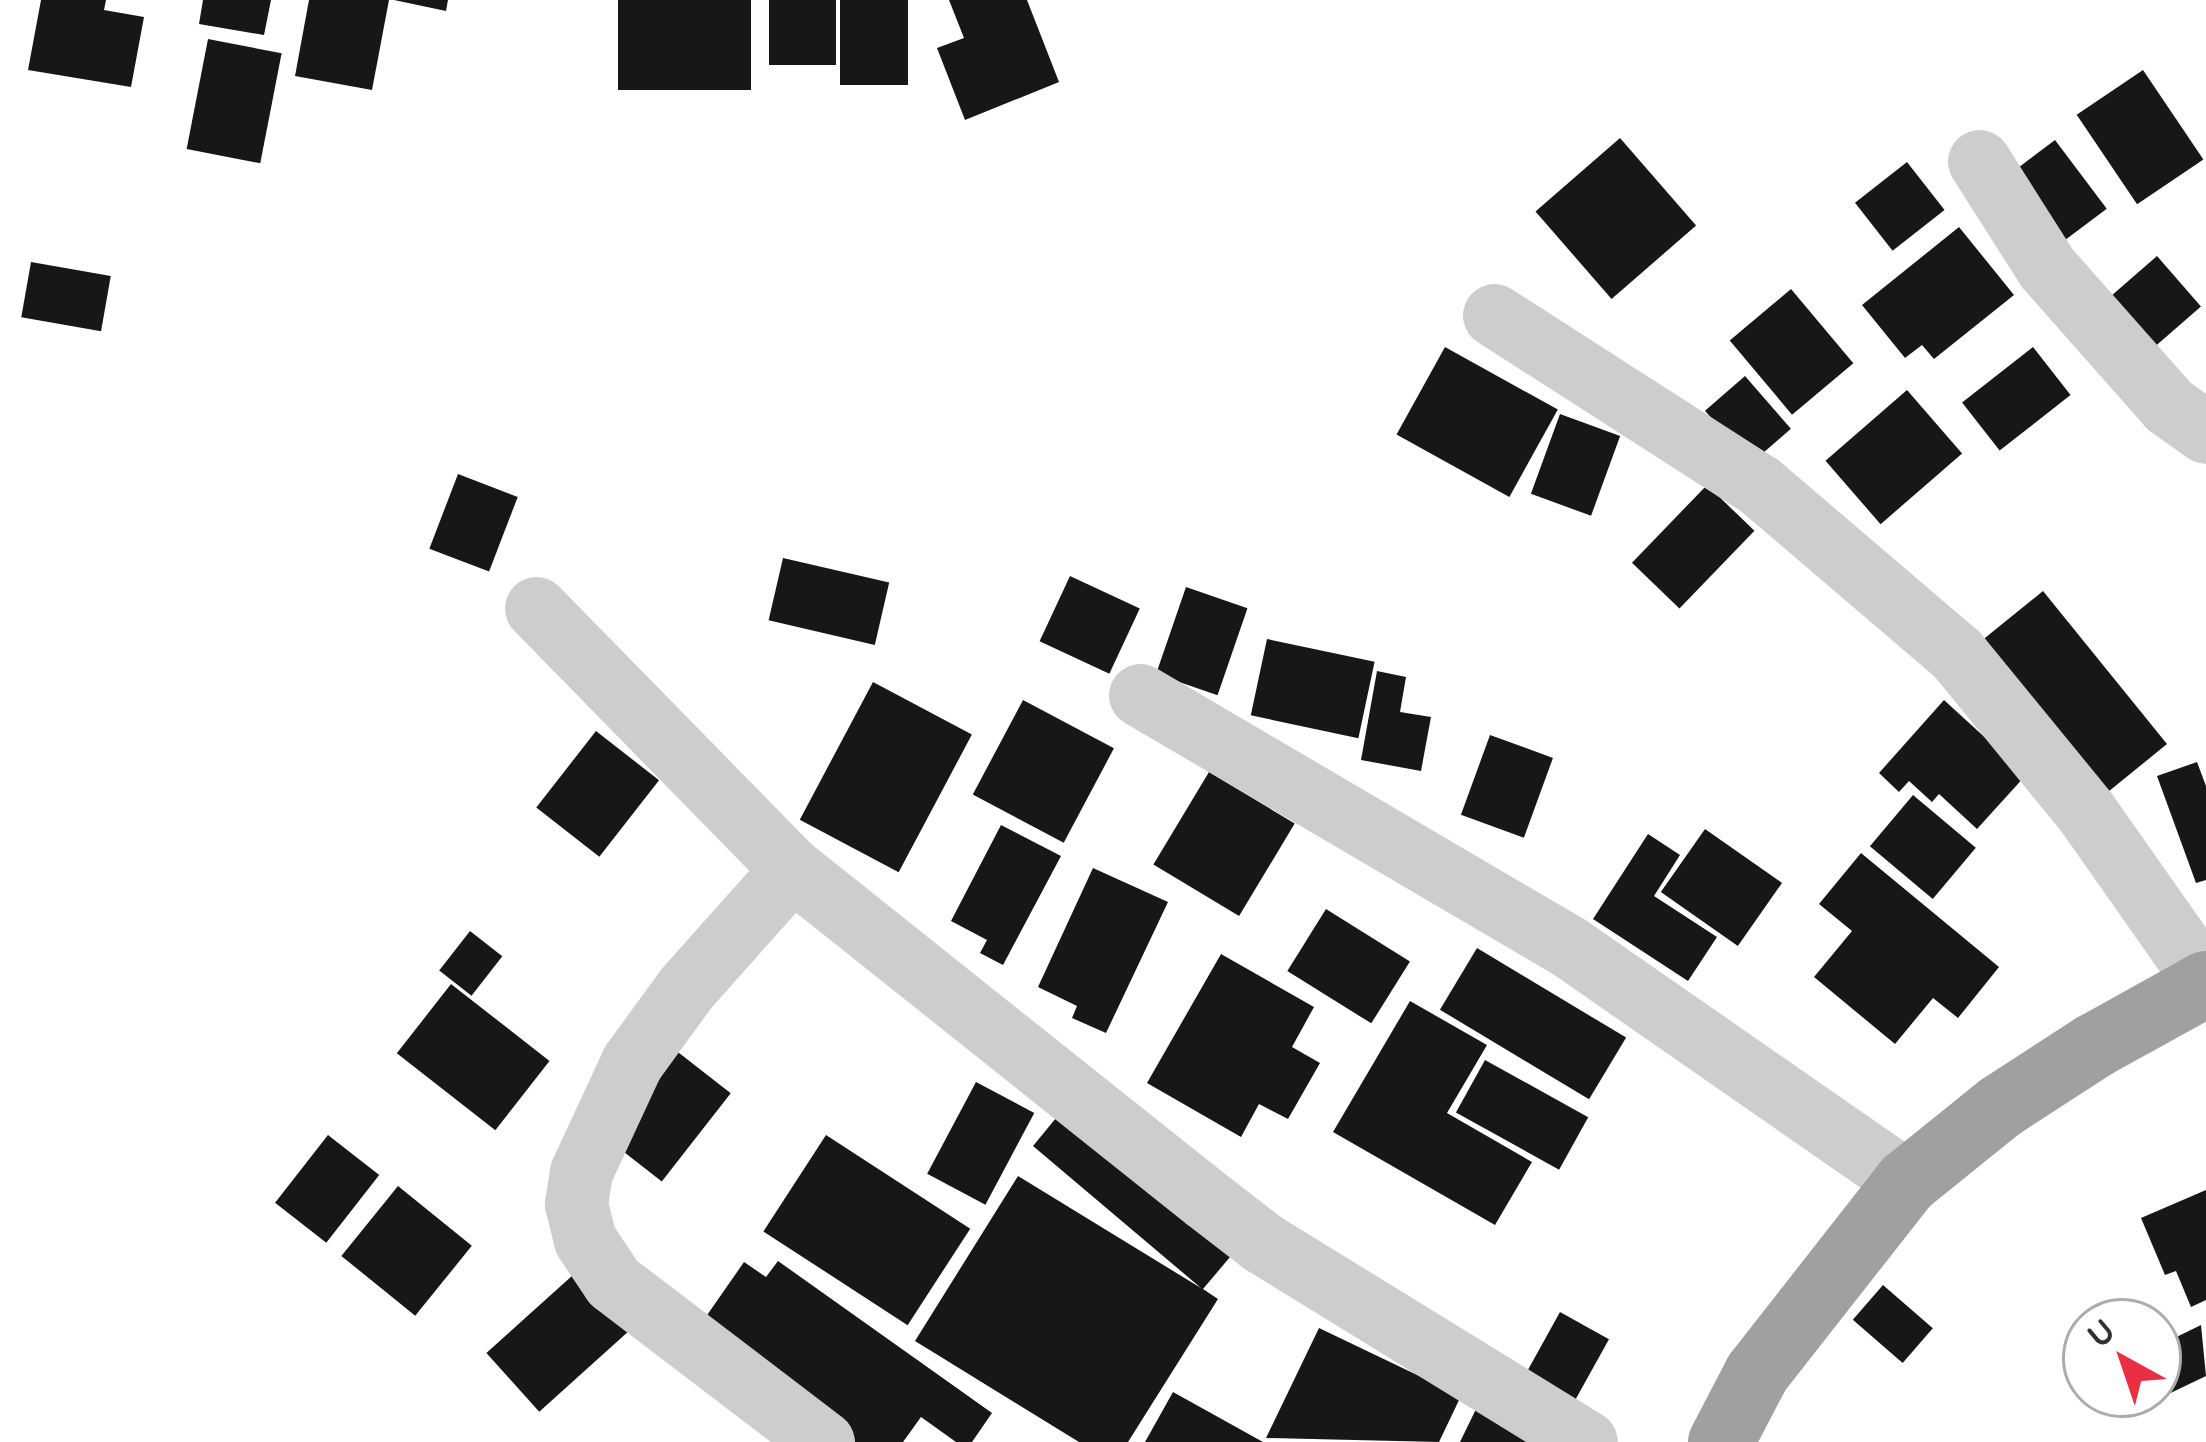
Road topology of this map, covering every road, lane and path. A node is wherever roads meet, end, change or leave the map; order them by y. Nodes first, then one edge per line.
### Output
1 (1978, 161) dead end
2 (1494, 315) dead end
3 (2206, 432) edge
4 (536, 608) dead end
5 (1140, 695) dead end
6 (792, 869) junction
7 (2206, 984) edge
8 (1907, 1182) junction
9 (823, 1442) edge
10 (1586, 1442) edge
11 (1721, 1442) edge

1 - 3 street
2 - 7 street
4 - 6 street
5 - 8 street
6 - 9 street
6 - 10 street
7 - 8 highway
8 - 11 highway

